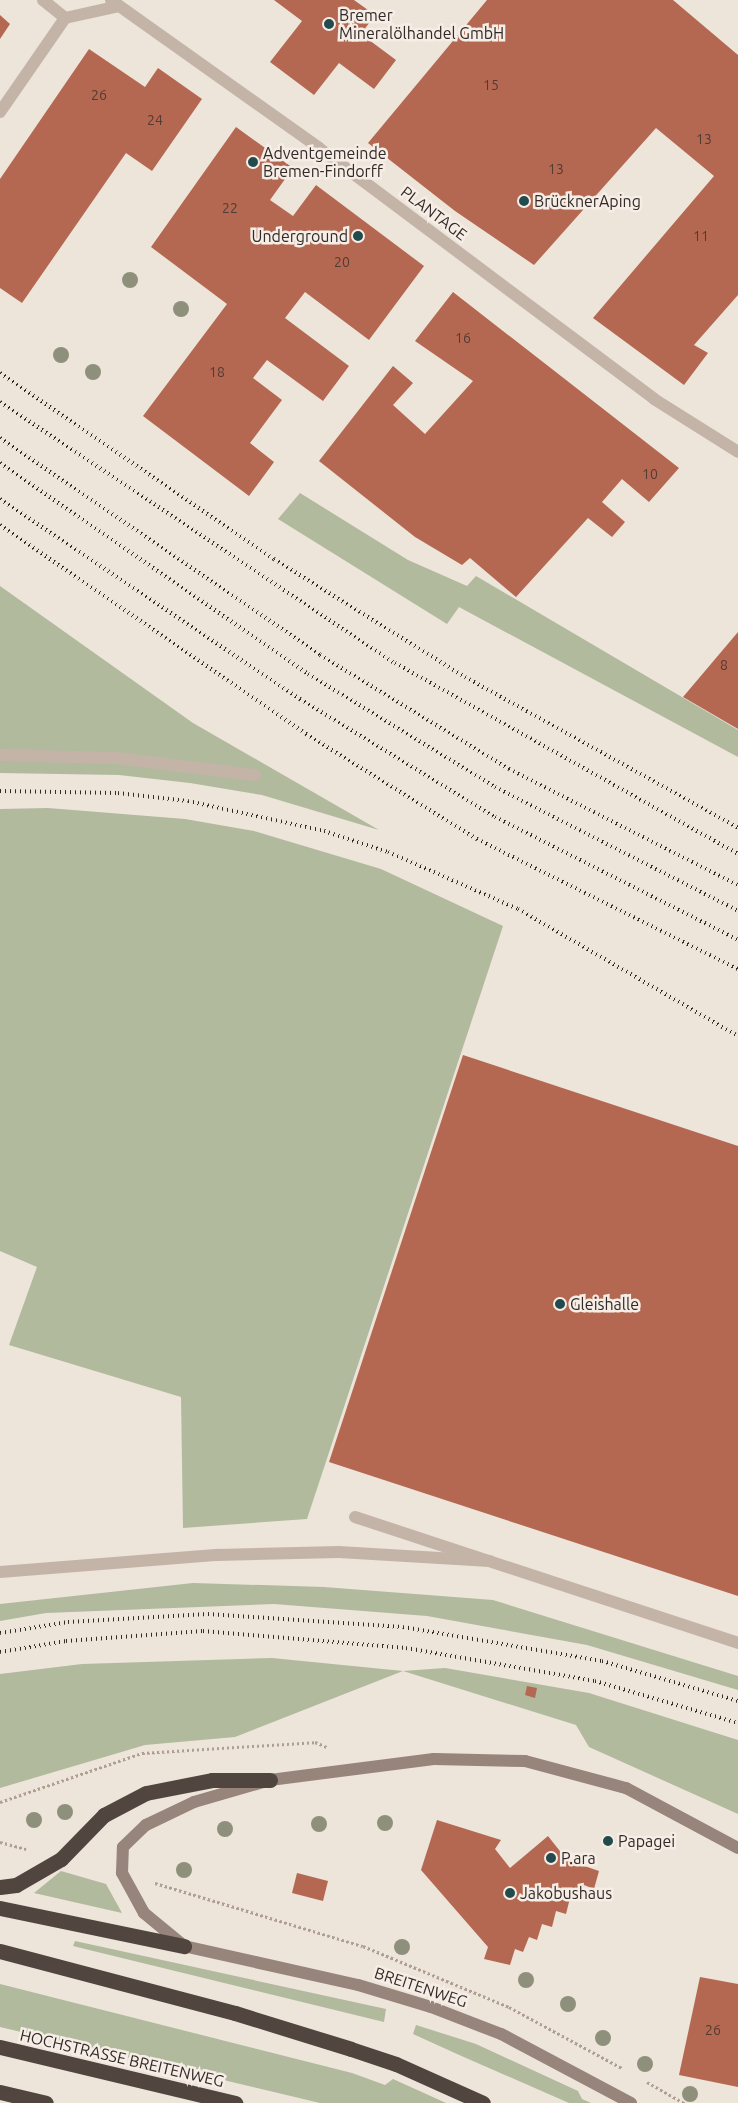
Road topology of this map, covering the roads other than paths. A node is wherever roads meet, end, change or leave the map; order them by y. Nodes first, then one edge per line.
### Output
1 (43, 0) edge
2 (115, 3) edge
3 (65, 18) junction
4 (0, 112) edge
5 (738, 452) edge
6 (0, 755) edge
7 (255, 775) dead end
8 (355, 1516) dead end
9 (490, 1561) junction
10 (0, 1572) edge
11 (738, 1643) edge
12 (270, 1780) junction
13 (738, 1848) edge
14 (0, 1887) edge
15 (0, 1908) edge
16 (184, 1946) junction
17 (0, 1951) edge
18 (0, 2047) edge
19 (0, 2092) edge
20 (46, 2103) edge
21 (235, 2103) edge
22 (484, 2103) edge
23 (631, 2103) edge

1 - 3 street
2 - 3 street
2 - 5 street, PLANTAGE
3 - 4 street
6 - 7 street
8 - 9 street
9 - 10 street
9 - 11 street
12 - 13 main road
12 - 14 highway
12 - 16 main road
15 - 16 highway
16 - 23 main road, BREITENWEG
17 - 22 highway
18 - 21 highway, HOCHSTRASSE BREITENWEG
19 - 20 highway

